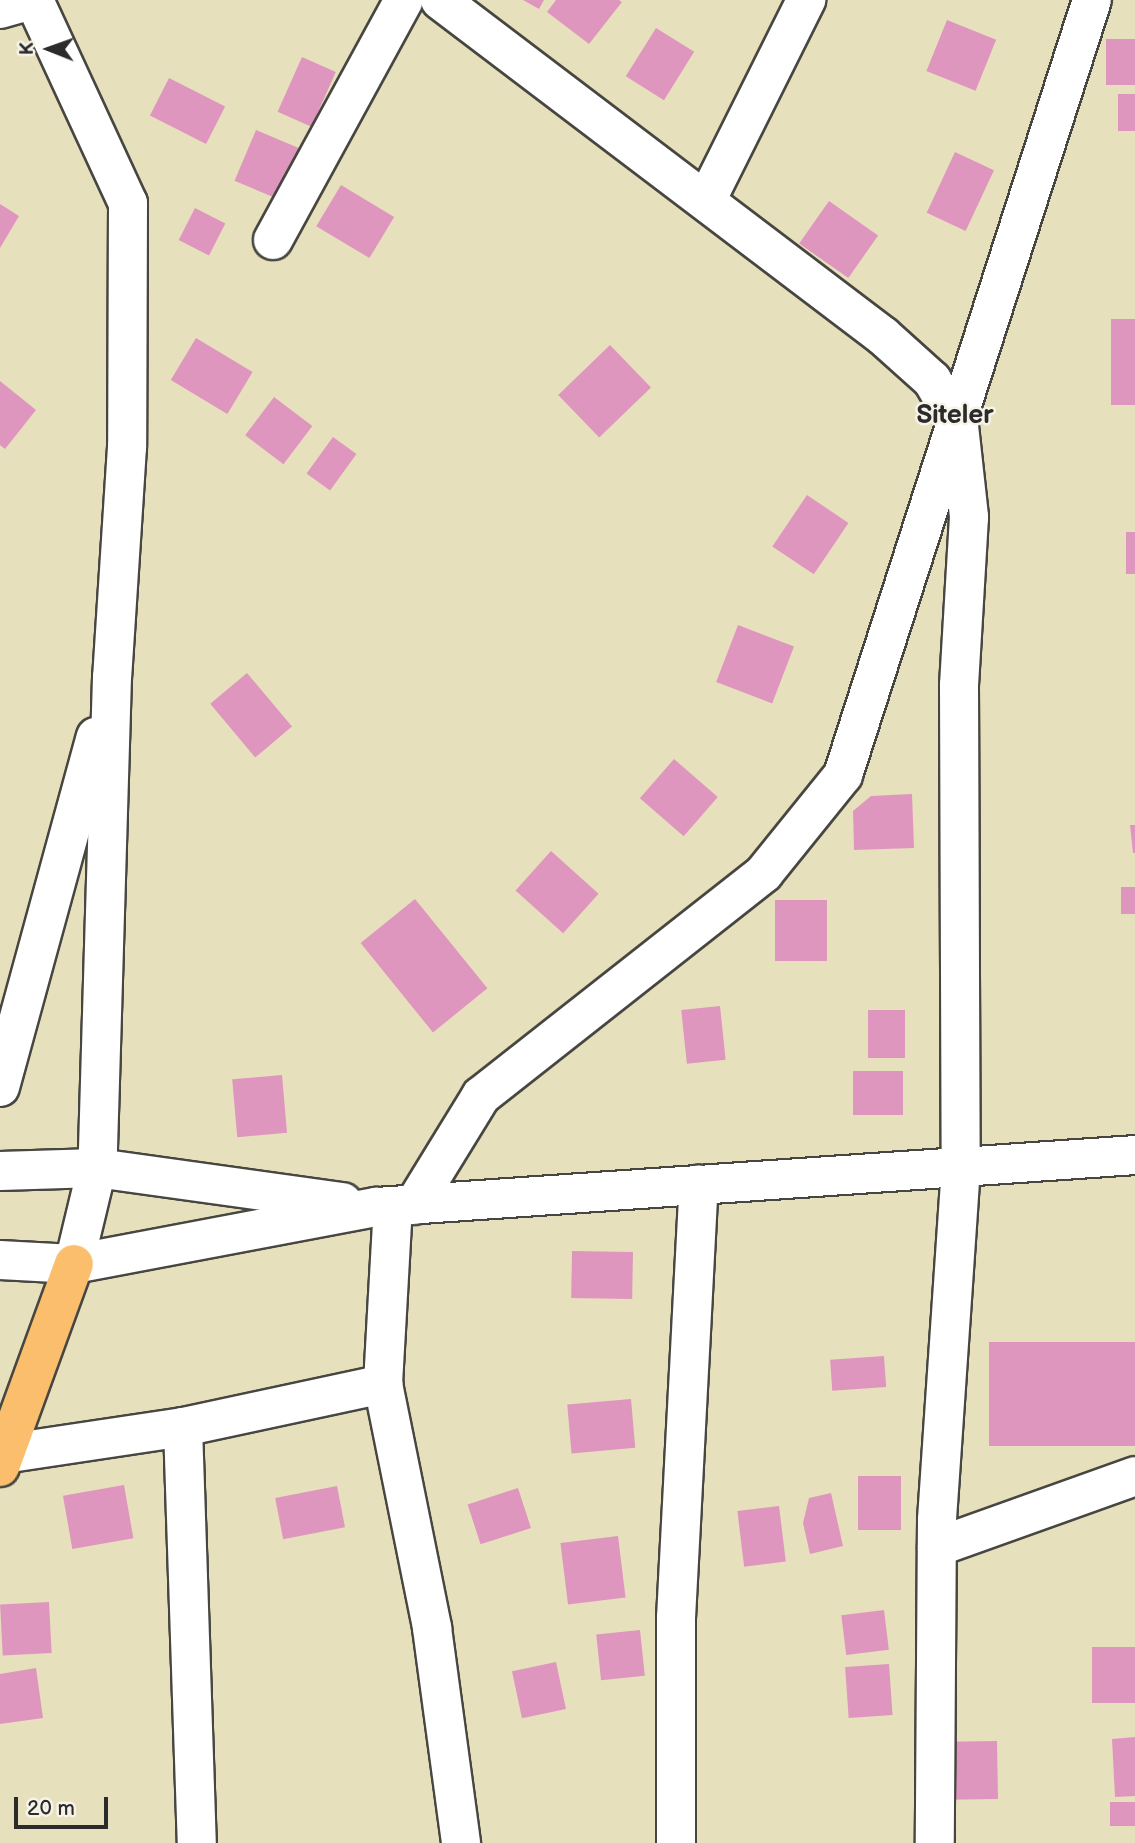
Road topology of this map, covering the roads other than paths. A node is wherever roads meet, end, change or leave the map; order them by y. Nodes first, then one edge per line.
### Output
1 (33, 0) edge
2 (404, 0) edge
3 (440, 0) edge
4 (806, 0) edge
5 (1091, 0) edge
6 (0, 9) edge
7 (706, 201) junction
8 (273, 240) dead end
9 (959, 426) junction
10 (112, 677) junction
11 (0, 1085) edge
12 (1135, 1155) edge
13 (961, 1167) junction
14 (97, 1168) junction
15 (0, 1171) edge
16 (699, 1185) junction
17 (394, 1206) junction
18 (0, 1260) edge
19 (74, 1264) junction
20 (383, 1384) junction
21 (183, 1427) junction
22 (2, 1460) edge
23 (1135, 1476) edge
24 (937, 1547) junction
25 (197, 1843) edge
26 (461, 1843) edge
27 (676, 1843) edge
28 (935, 1843) edge

1 - 6 street
1 - 10 street
2 - 8 street
3 - 7 street
4 - 7 street
5 - 9 street
7 - 9 street
9 - 13 street
9 - 17 street
10 - 11 street
10 - 14 street
12 - 13 street
13 - 16 street
13 - 24 street
14 - 15 street
14 - 17 street
14 - 19 street
16 - 17 street
16 - 27 street
17 - 19 street
17 - 20 street
18 - 19 street
19 - 22 main road
20 - 21 street
20 - 26 street
21 - 22 street
21 - 25 street
23 - 24 street
24 - 28 street

